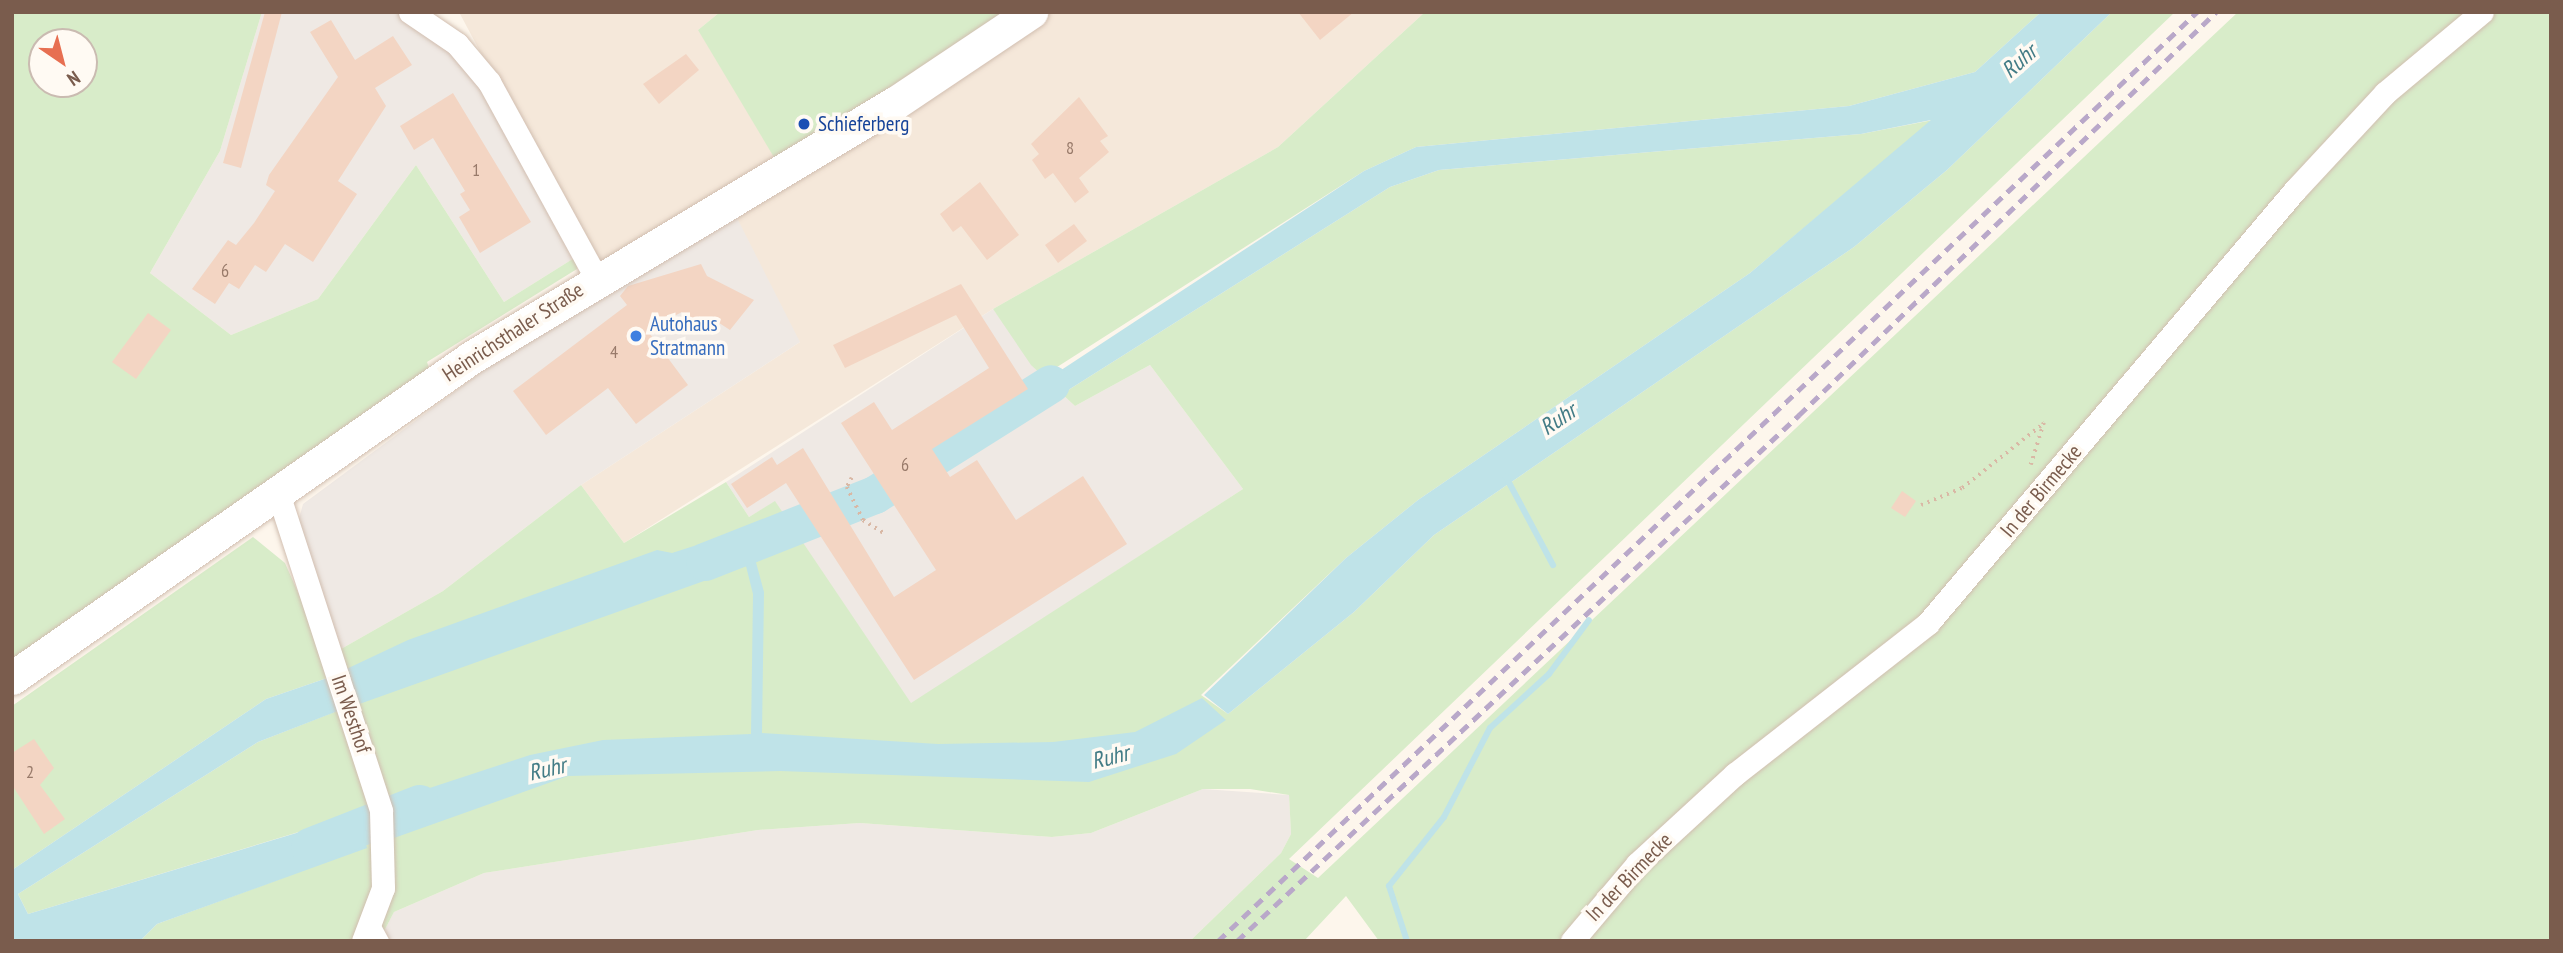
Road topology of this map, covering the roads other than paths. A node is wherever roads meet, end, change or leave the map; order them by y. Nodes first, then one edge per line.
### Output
1 (410, 12) edge
2 (1031, 12) edge
3 (2482, 12) edge
4 (597, 279) junction
5 (277, 490) junction
6 (12, 678) edge
7 (372, 934) edge
8 (1572, 941) edge

1 - 4 street
2 - 4 main road, Heinrichsthaler Straße
3 - 8 street, In der Birmecke
4 - 5 main road, Heinrichsthaler Straße
5 - 6 main road, Heinrichsthaler Straße
5 - 7 street, Im Westhof

